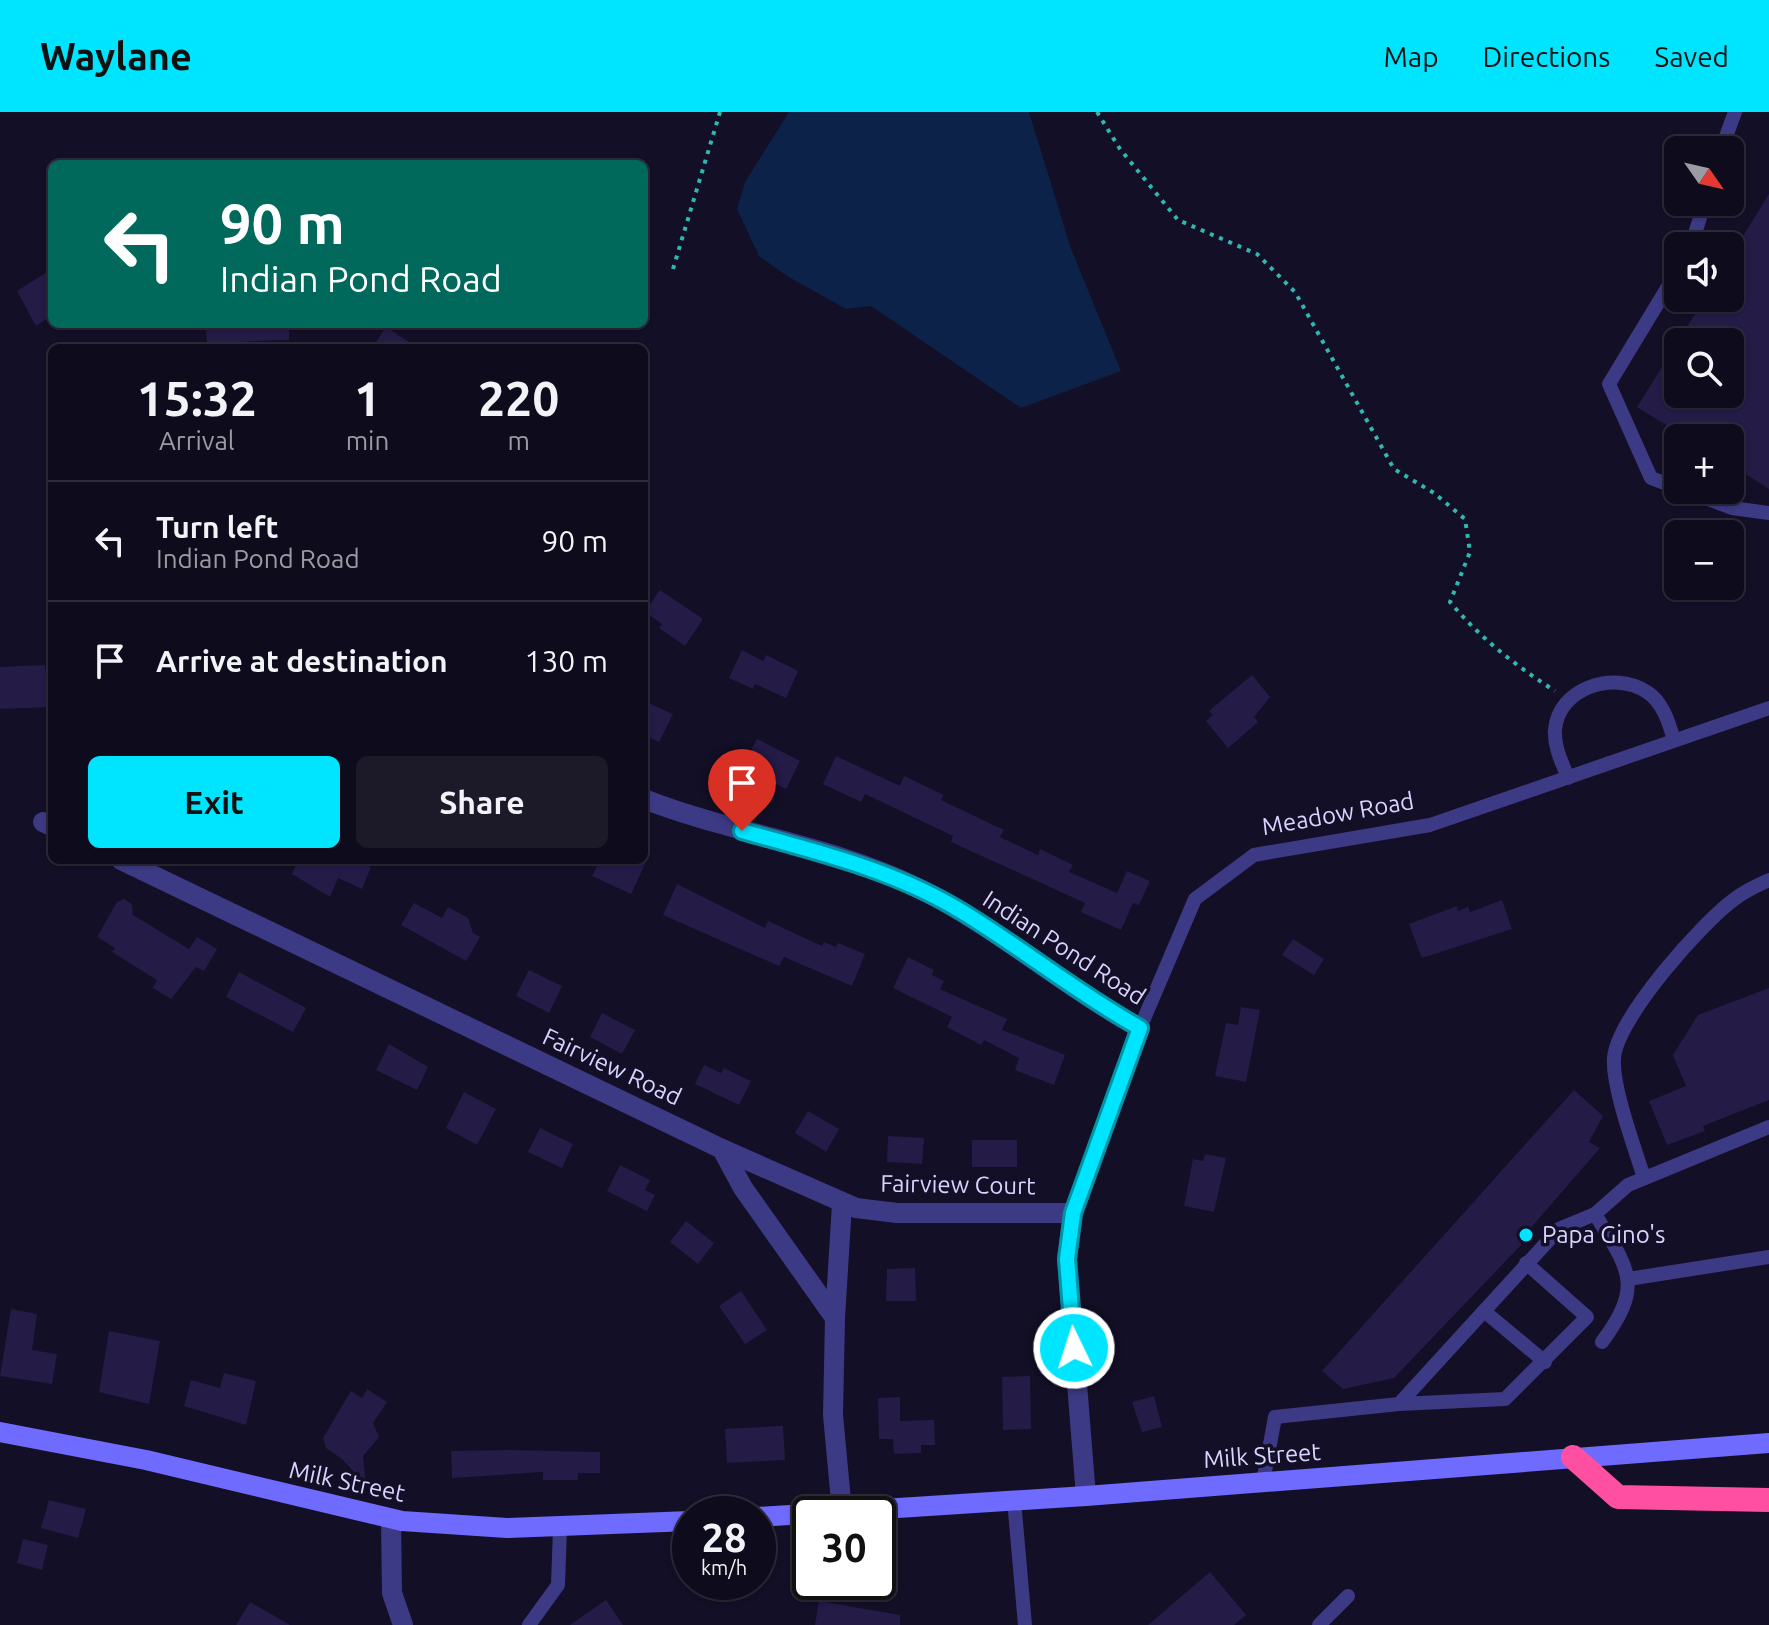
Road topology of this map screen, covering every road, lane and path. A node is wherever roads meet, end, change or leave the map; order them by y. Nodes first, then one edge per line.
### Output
1 (720, 112) edge
2 (1097, 112) edge
3 (1735, 112) edge
4 (1726, 136) edge
5 (673, 269) dead end
6 (1664, 293) edge
7 (1664, 483) edge
8 (1721, 504) edge
9 (1769, 513) edge
10 (1567, 699) junction
11 (1769, 708) edge
12 (1674, 740) junction
13 (1568, 778) junction
14 (648, 801) edge
15 (129, 864) edge
16 (1769, 880) edge
17 (1140, 1028) junction
18 (1769, 1127) edge
19 (722, 1149) junction
20 (1644, 1178) junction
21 (842, 1204) junction
22 (1073, 1213) junction
23 (1595, 1214) junction
24 (1769, 1257) edge
25 (1526, 1263) junction
26 (1628, 1279) junction
27 (1484, 1311) junction
28 (835, 1318) junction
29 (1602, 1342) dead end
30 (1545, 1362) junction
31 (1399, 1404) junction
32 (0, 1432) edge
33 (1769, 1443) edge
34 (1573, 1457) junction
35 (1263, 1482) junction
36 (841, 1496) edge
37 (1086, 1496) junction
38 (1014, 1500) junction
39 (1769, 1500) edge
40 (896, 1508) edge
41 (391, 1519) junction
42 (672, 1522) edge
43 (560, 1528) junction
44 (1348, 1596) dead end
45 (403, 1625) edge
46 (529, 1625) edge
47 (1025, 1625) edge
48 (1319, 1625) edge

1 - 5 path
2 - 10 path
3 - 4 lane
6 - 7 lane
8 - 9 lane
10 - 12 lane
10 - 13 lane
11 - 12 lane, Meadow Road
12 - 13 lane, Meadow Road
13 - 17 lane, Meadow Road
14 - 17 street, Indian Pond Road
15 - 19 street, Fairview Road
16 - 20 lane
17 - 22 lane, Meadow Road
18 - 20 lane
19 - 21 street, Fairview Court
19 - 28 street
20 - 23 lane
21 - 22 street, Fairview Court
21 - 28 street
22 - 37 street, Meadow Road
23 - 25 lane
23 - 26 lane
24 - 26 lane
25 - 27 lane
25 - 30 lane
26 - 29 lane
27 - 30 lane
27 - 31 lane
28 - 36 street
30 - 31 lane
31 - 35 lane
32 - 41 main road, Milk Street
33 - 34 main road, Milk Street
34 - 35 main road, Milk Street
34 - 39 highway
35 - 37 main road, Milk Street
37 - 38 main road, Milk Street
38 - 40 main road, Milk Street
38 - 47 lane
41 - 43 main road, Milk Street
41 - 45 street
42 - 43 main road, Milk Street
43 - 46 lane
44 - 48 lane

